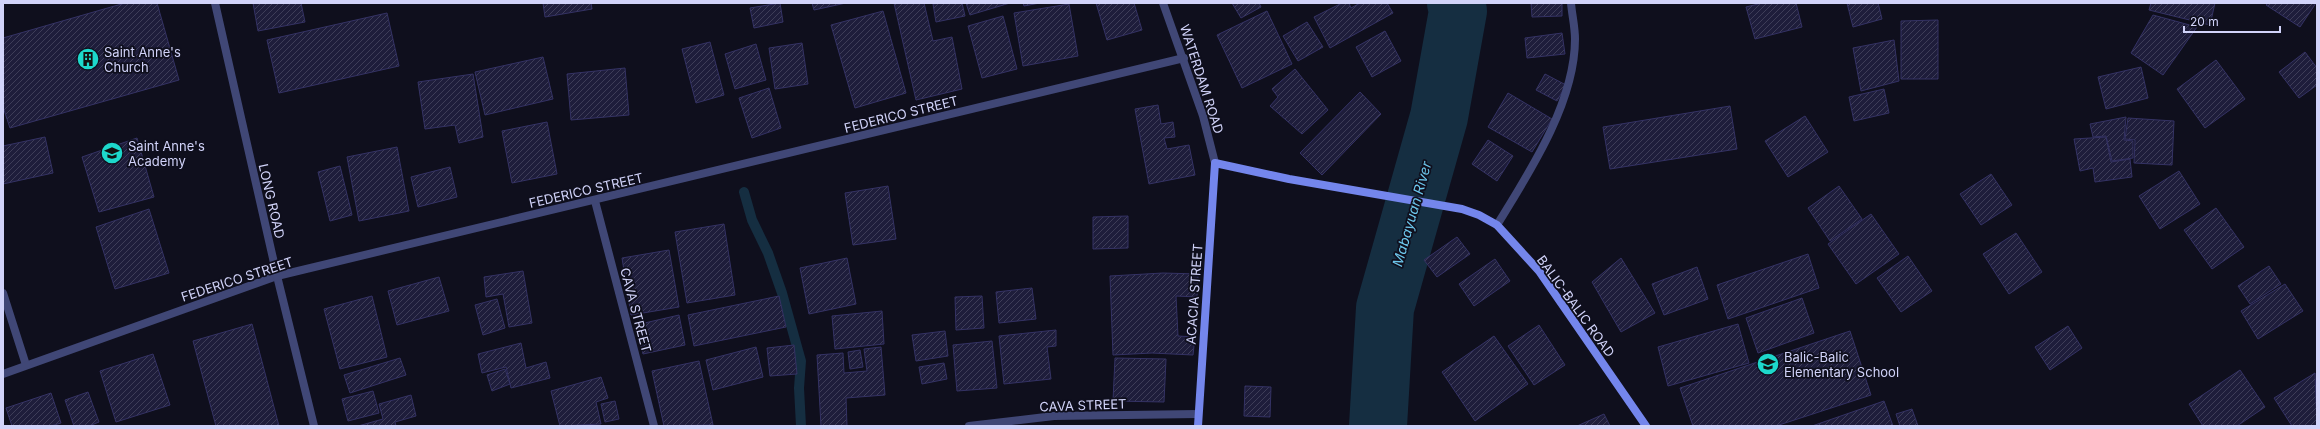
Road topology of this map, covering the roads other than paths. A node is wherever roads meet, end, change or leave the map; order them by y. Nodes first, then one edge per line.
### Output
1 (215, 3) edge
2 (1163, 3) edge
3 (1571, 3) edge
4 (1184, 58) junction
5 (1215, 163) junction
6 (595, 201) junction
7 (1497, 226) junction
8 (277, 276) junction
9 (3, 293) edge
10 (26, 365) junction
11 (3, 374) edge
12 (1198, 414) junction
13 (314, 426) edge
14 (654, 426) edge
15 (969, 426) edge
16 (1198, 426) edge
17 (1646, 426) edge

1 - 8 street, LONG ROAD
2 - 4 street, WATERDAM ROAD
3 - 7 street
4 - 5 street, WATERDAM ROAD
4 - 6 street, FEDERICO STREET
5 - 7 main road, BALIC-BALIC ROAD
5 - 12 main road, ACACIA STREET
6 - 8 street, FEDERICO STREET
6 - 14 street, CAVA STREET
7 - 17 main road, BALIC-BALIC ROAD
8 - 10 street, FEDERICO STREET
8 - 13 street, LONG ROAD
9 - 10 street
10 - 11 street, FEDERICO STREET
12 - 15 street, CAVA STREET
12 - 16 main road, ACACIA STREET

